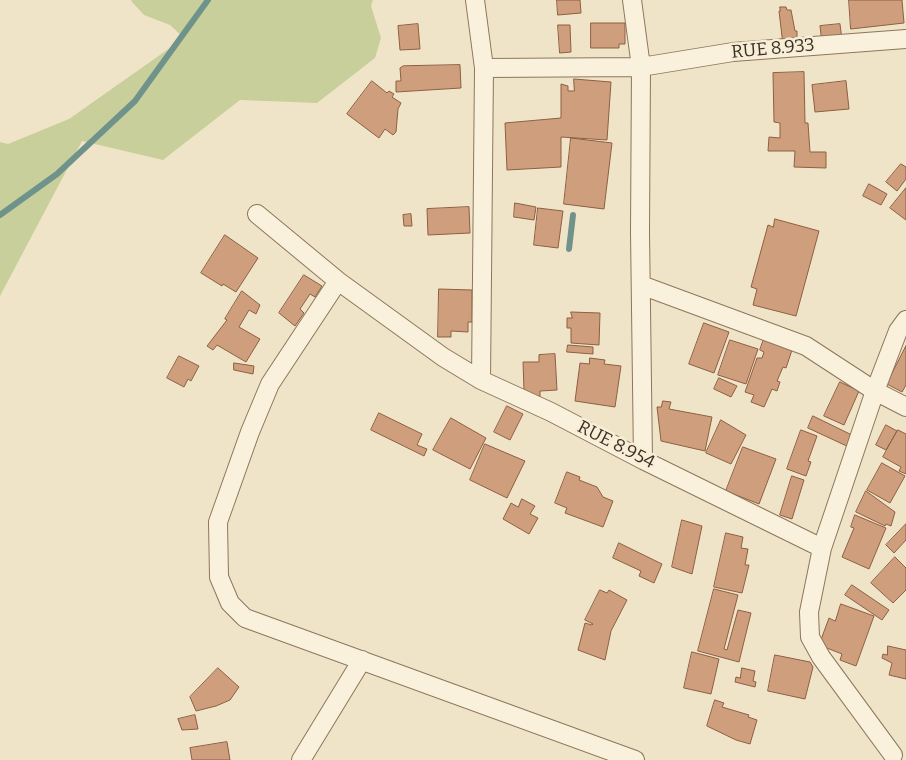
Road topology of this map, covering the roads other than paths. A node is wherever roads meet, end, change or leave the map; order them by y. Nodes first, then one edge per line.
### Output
1 (475, 0) edge
2 (632, 0) edge
3 (906, 39) edge
4 (484, 68) junction
5 (641, 68) junction
6 (257, 214) dead end
7 (338, 281) junction
8 (641, 285) junction
9 (906, 320) edge
10 (480, 380) junction
11 (875, 392) junction
12 (906, 407) edge
13 (643, 460) junction
14 (822, 548) junction
15 (362, 660) junction
16 (895, 756) edge
17 (301, 760) edge
18 (635, 760) edge

1 - 4 street
2 - 5 street
3 - 5 street, RUE 8.933
4 - 5 street, RUE 8.933
4 - 10 street
5 - 8 street
6 - 7 street, RUE 8.954
7 - 10 street, RUE 8.954
7 - 15 street
8 - 11 street
8 - 13 street
9 - 11 street
10 - 13 street, RUE 8.954
11 - 12 street
11 - 14 street
13 - 14 street, RUE 8.954
14 - 16 street
15 - 17 street
15 - 18 street

